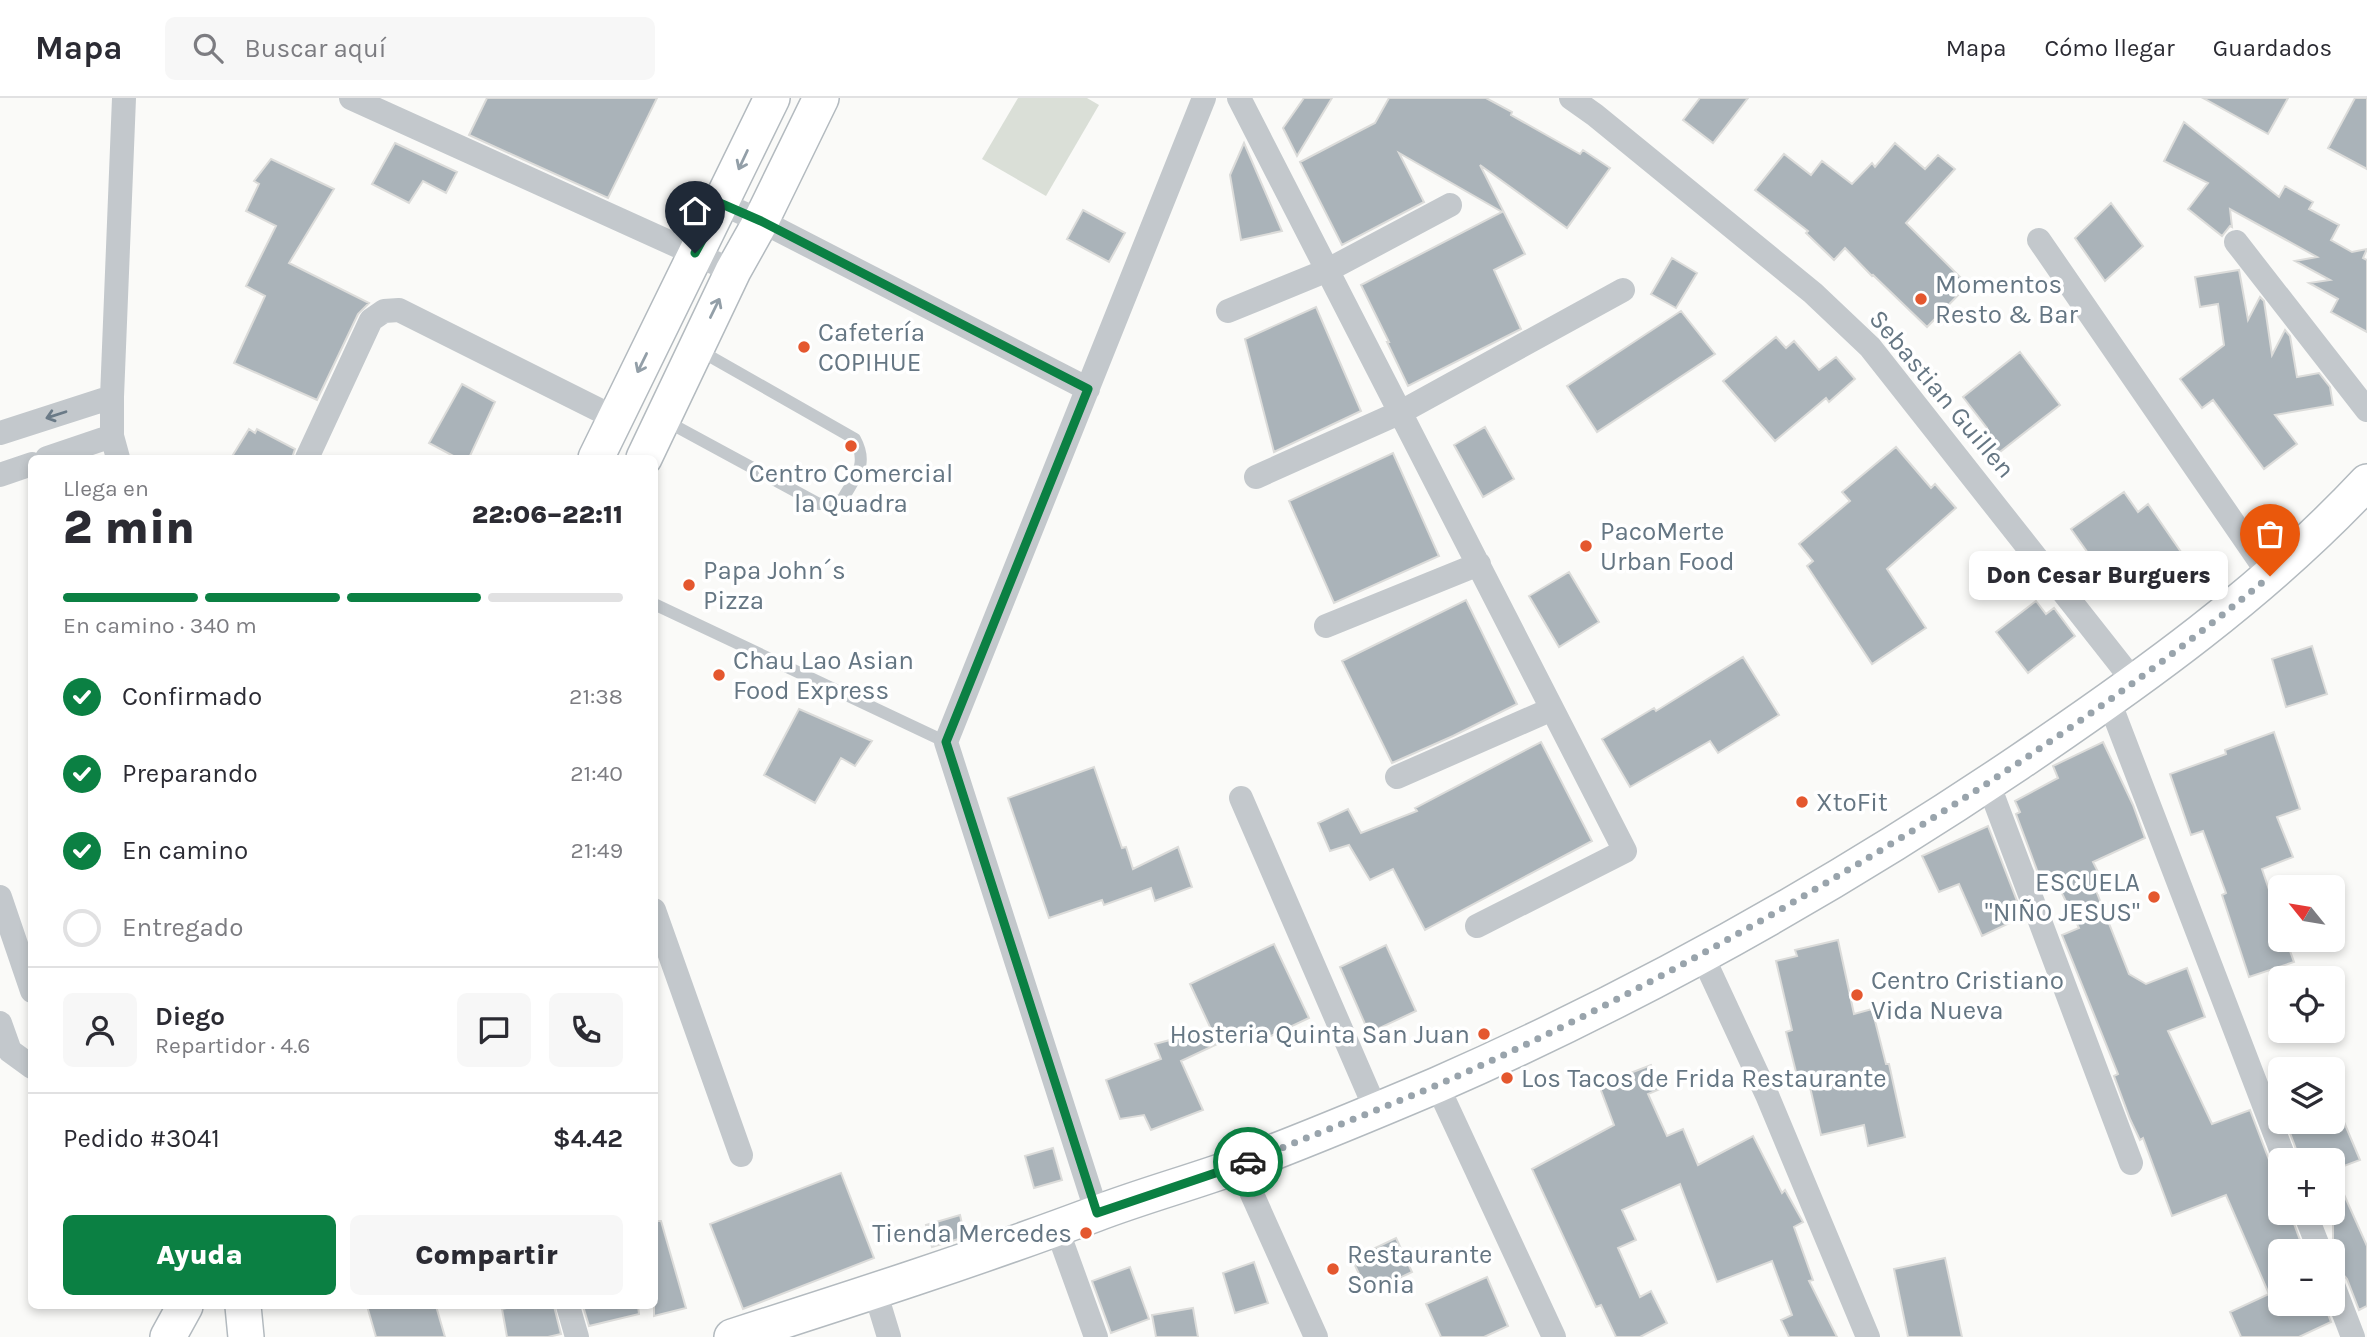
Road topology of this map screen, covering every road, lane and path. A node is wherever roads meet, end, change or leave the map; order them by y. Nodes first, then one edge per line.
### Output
1 (124, 98) edge
2 (351, 98) edge
3 (772, 98) edge
4 (821, 98) edge
5 (1204, 98) edge
6 (1239, 98) edge
7 (1571, 98) edge
8 (722, 204) junction
9 (1450, 205) dead end
10 (761, 221) junction
11 (2039, 240) dead end
12 (2236, 242) dead end
13 (695, 253) junction
14 (1328, 270) junction
15 (733, 271) junction
16 (1623, 290) dead end
17 (1228, 311) dead end
18 (696, 349) junction
19 (1088, 389) junction
20 (112, 397) junction
21 (2367, 410) edge
22 (1401, 412) junction
23 (615, 418) junction
24 (662, 419) junction
25 (0, 433) edge
26 (115, 447) edge
27 (66, 455) edge
28 (308, 455) edge
29 (597, 455) edge
30 (645, 455) edge
31 (28, 465) edge
32 (0, 475) edge
33 (1256, 477) dead end
34 (2367, 483) edge
35 (1479, 564) junction
36 (2270, 576) junction
37 (658, 606) edge
38 (1326, 626) dead end
39 (2122, 692) junction
40 (1552, 709) junction
41 (946, 742) junction
42 (1396, 777) dead end
43 (1987, 783) junction
44 (1241, 798) dead end
45 (0, 897) edge
46 (658, 921) edge
47 (1478, 926) dead end
48 (1702, 955) junction
49 (28, 979) edge
50 (0, 1023) edge
51 (28, 1064) edge
52 (1437, 1085) junction
53 (1376, 1110) junction
54 (2281, 1148) edge
55 (741, 1155) dead end
56 (2132, 1163) dead end
57 (1239, 1165) junction
58 (1097, 1213) junction
59 (1057, 1229) junction
60 (875, 1291) junction
61 (183, 1309) edge
62 (243, 1309) edge
63 (569, 1309) edge
64 (2345, 1316) edge
65 (168, 1337) edge
66 (246, 1337) edge
67 (577, 1337) edge
68 (732, 1337) edge
69 (889, 1337) edge
70 (1097, 1337) edge
71 (1316, 1337) edge
72 (1554, 1337) edge
73 (1868, 1337) edge
74 (2353, 1337) edge

1 - 20 street
2 - 13 street
3 -> 8 street
4 - 10 street
5 - 19 street
6 - 14 street
7 - 39 street, Sebastian Guillen
8 - 10 street
8 - 13 street
9 - 14 street
10 - 15 street
10 - 19 street
11 - 36 street
12 - 21 street
13 - 15 street
13 -> 23 street
14 - 17 street
14 - 22 street
18 -> 15 street
16 - 22 street
18 - 24 street
18 - 24 lane
19 - 41 street
20 -> 25 street
20 - 26 street
22 - 33 street
22 - 35 street
23 - 28 street
23 - 29 street
24 - 30 street
26 - 27 street
31 - 32 street
34 - 36 street
35 - 38 street
35 - 40 street
36 - 39 street
37 - 41 lane
39 - 43 street
39 - 54 street, Sebastian Guillen
40 - 42 street
40 - 47 street
41 - 58 street
43 - 48 street
43 - 56 street
44 - 53 street
45 - 49 street
46 - 55 street
48 - 52 street
48 - 73 street
50 - 51 street
52 - 53 street
52 - 72 street
53 - 57 street
57 - 58 street
57 - 71 street
58 - 59 street
59 - 60 street
59 - 70 street
60 - 68 street
60 - 69 street
61 - 65 street
62 - 66 street
63 - 67 street
64 - 74 street

